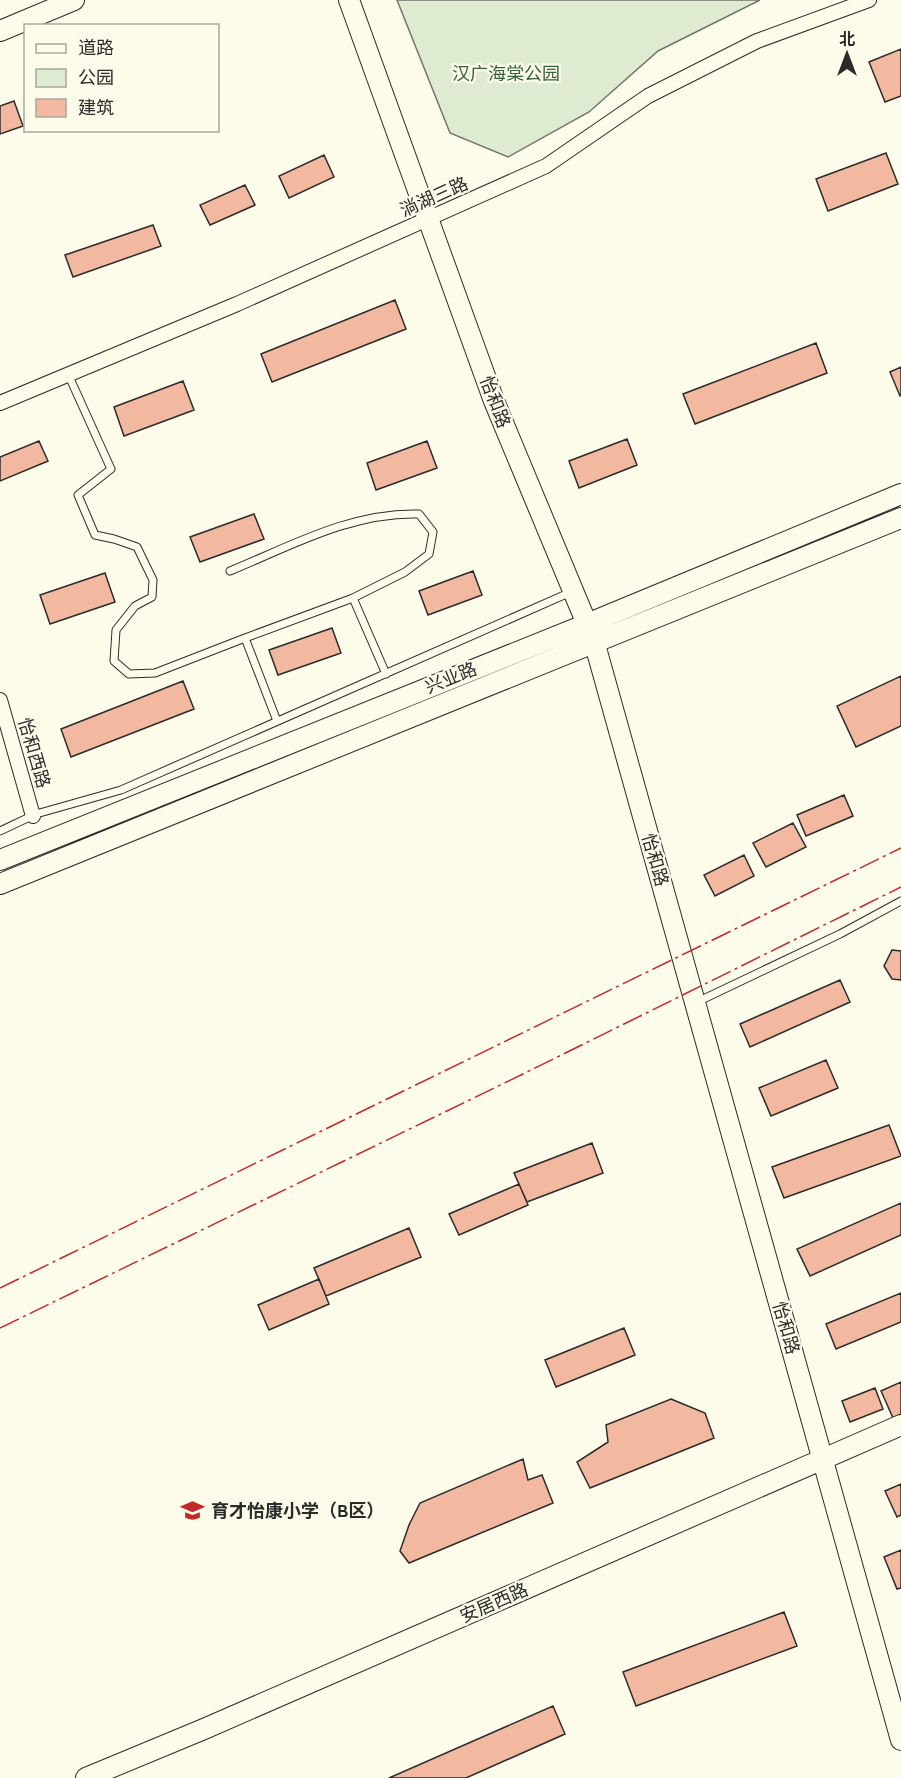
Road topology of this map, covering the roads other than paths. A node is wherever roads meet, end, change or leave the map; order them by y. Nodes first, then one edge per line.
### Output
1 (74, 0) edge
2 (349, 0) edge
3 (869, 0) edge
4 (0, 31) edge
5 (428, 220) junction
6 (68, 374) junction
7 (0, 403) edge
8 (901, 494) edge
9 (901, 518) edge
10 (230, 571) dead end
11 (573, 591) junction
12 (352, 598) junction
13 (591, 632) junction
14 (246, 638) junction
15 (386, 674) junction
16 (0, 700) edge
17 (277, 721) junction
18 (33, 816) junction
19 (0, 831) edge
20 (0, 860) edge
21 (0, 884) edge
22 (901, 901) edge
23 (695, 1003) junction
24 (901, 1425) edge
25 (822, 1459) junction
26 (901, 1740) edge
27 (86, 1778) edge

1 - 4 street
2 - 5 street, 怡和路
3 - 5 street, 淌湖三路
5 - 6 street, 淌湖三路
5 - 11 street, 怡和路
6 - 7 street, 淌湖三路
6 - 14 lane
8 - 13 street, 兴业路
9 - 13 street, 兴业路
10 - 12 lane
11 - 13 street, 怡和路
11 - 15 lane
12 - 14 lane
12 - 15 lane
13 - 20 street, 兴业路
13 - 21 street, 兴业路
13 - 23 street, 怡和路
14 - 17 lane
15 - 17 lane
16 - 18 street, 怡和西路
17 - 18 lane
18 - 19 lane
22 - 23 lane
23 - 25 street, 怡和路
24 - 25 street, 安居西路
25 - 26 street, 怡和路
25 - 27 street, 安居西路

